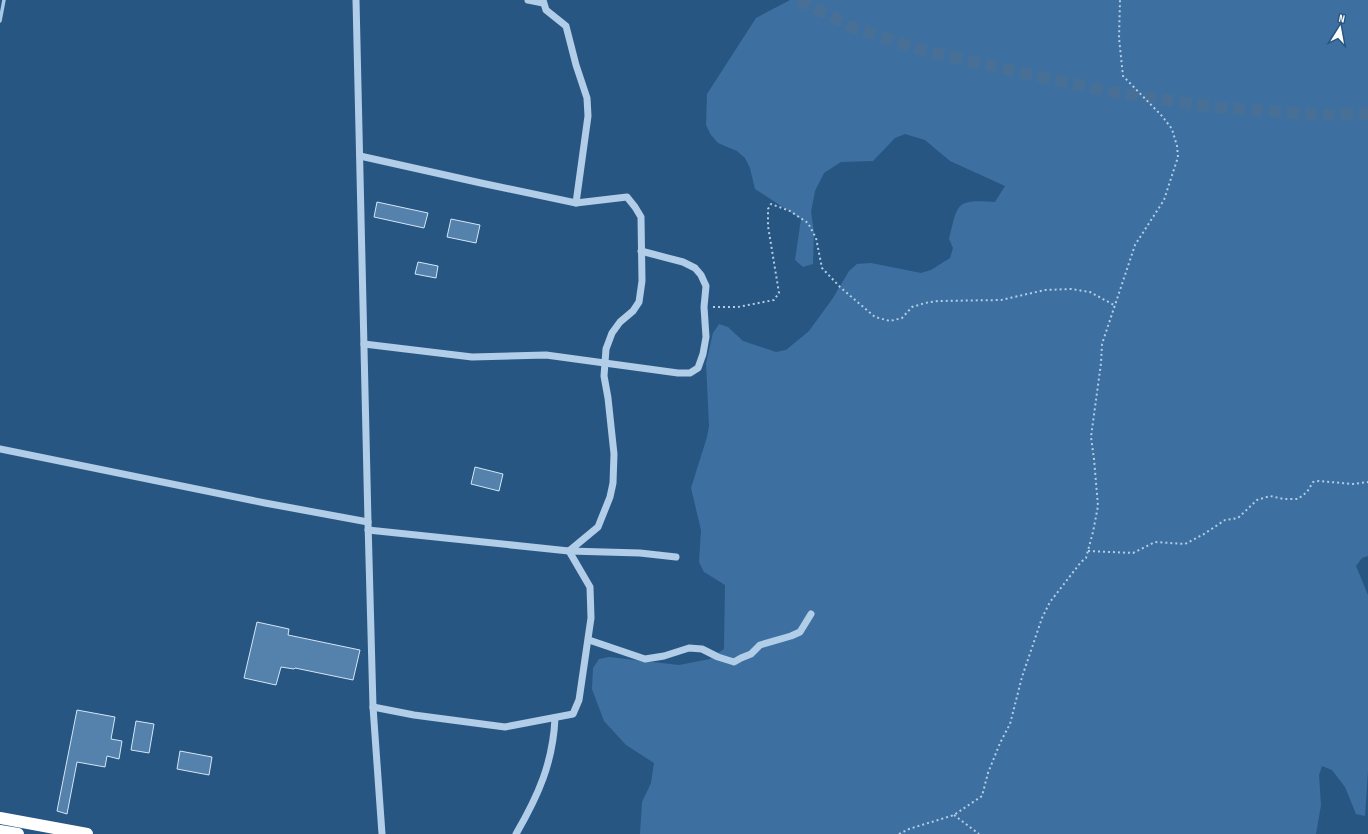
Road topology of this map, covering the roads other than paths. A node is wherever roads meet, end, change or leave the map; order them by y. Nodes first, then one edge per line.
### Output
1 (356, 0) edge
2 (528, 0) edge
3 (543, 1) edge
4 (360, 156) junction
5 (576, 203) junction
6 (641, 251) junction
7 (364, 344) junction
8 (605, 362) junction
9 (0, 449) edge
10 (368, 522) junction
11 (368, 530) junction
12 (569, 550) junction
13 (676, 557) dead end
14 (811, 614) dead end
15 (589, 640) junction
16 (373, 707) junction
17 (555, 718) junction
18 (0, 818) edge
19 (0, 831) edge
20 (18, 834) edge
21 (87, 834) edge
22 (382, 834) edge
23 (516, 834) edge

1 - 4 street
2 - 3 street
3 - 5 street
4 - 5 street
4 - 7 street
5 - 6 street
6 - 8 street
6 - 8 street
7 - 8 street
7 - 10 street
8 - 12 street
9 - 10 street
10 - 11 street
11 - 12 street
11 - 16 street
12 - 13 street
12 - 15 street
14 - 15 street
15 - 17 street
16 - 17 street
16 - 22 street
17 - 23 street
18 - 21 highway
19 - 20 highway

